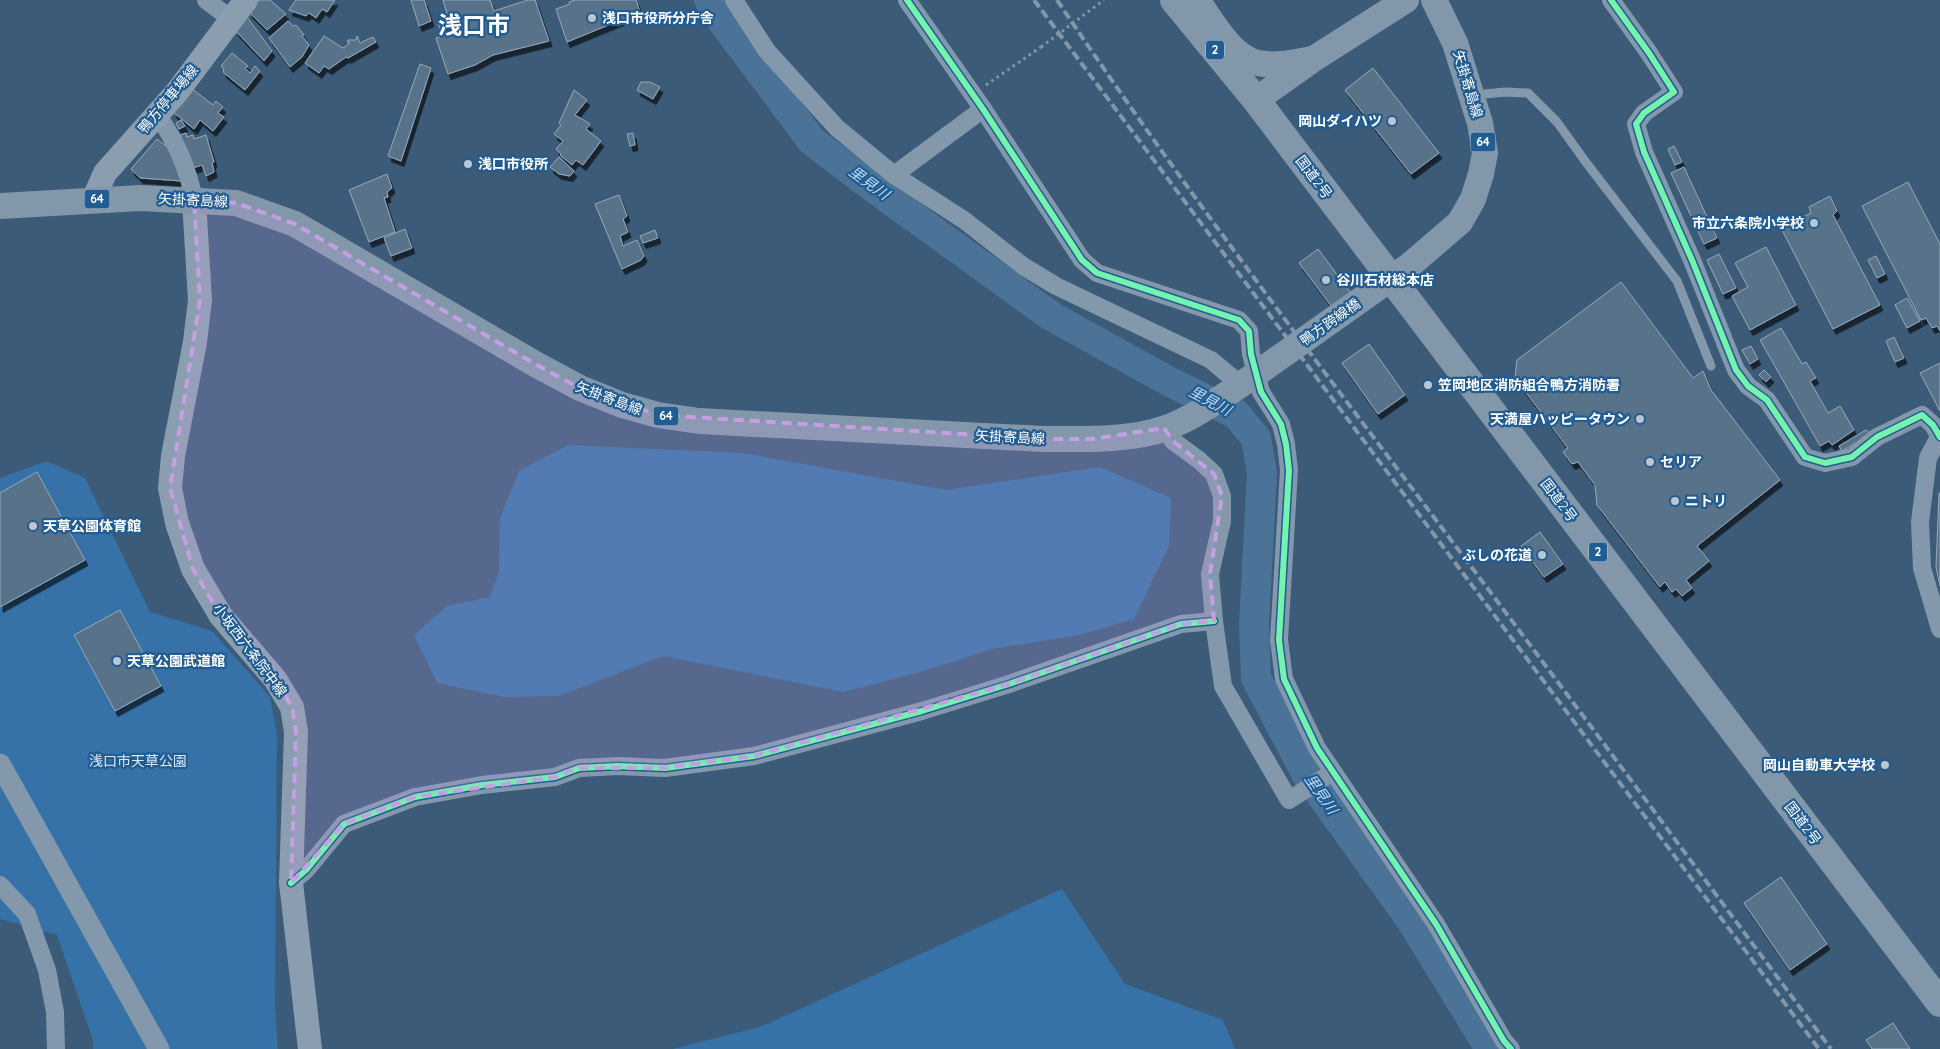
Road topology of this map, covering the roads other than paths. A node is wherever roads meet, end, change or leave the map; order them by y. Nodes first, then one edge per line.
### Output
1 (206, 0) edge
2 (246, 0) edge
3 (734, 0) edge
4 (907, 0) edge
5 (1174, 0) edge
6 (1197, 0) edge
7 (1406, 0) edge
8 (1434, 0) edge
9 (1611, 0) edge
10 (231, 19) junction
11 (1316, 58) junction
12 (1471, 95) junction
13 (1256, 100) junction
14 (983, 109) junction
15 (157, 114) junction
16 (894, 175) junction
17 (93, 200) junction
18 (194, 200) junction
19 (0, 206) edge
20 (1410, 265) joint
21 (1711, 366) dead end
22 (1240, 385) junction
23 (1175, 424) junction
24 (1939, 437) edge
25 (1214, 621) junction
26 (1940, 629) edge
27 (0, 764) edge
28 (1332, 772) junction
29 (291, 883) junction
30 (0, 885) edge
31 (1940, 1003) edge
32 (56, 1049) edge
33 (158, 1049) edge
34 (310, 1049) edge
35 (1511, 1049) edge

1 - 10 street
2 - 10 main road, 鴨方停車場線
3 - 16 street
4 - 14 street
5 - 13 highway, 国道2号 / 2
6 - 11 main road
7 - 11 main road
8 - 12 main road, 矢掛寄島線 / 64
9 - 24 street
10 - 15 main road, 鴨方停車場線
11 - 13 main road
12 - 20 main road, 矢掛寄島線 / 64
12 - 21 lane
13 - 31 highway, 国道2号 / 2
14 - 16 street
14 - 28 street
15 - 17 main road, 鴨方停車場線
15 - 18 street
16 - 22 street
17 - 18 main road, 矢掛寄島線 / 64
17 - 19 main road, 矢掛寄島線 / 64
18 - 23 main road, 矢掛寄島線 / 64
18 - 29 main road, 小坂西六条院中線
20 - 22 main road, 鴨方跨線橋 / 64, bridge
22 - 23 main road, 矢掛寄島線 / 64
23 - 25 street
24 - 26 street
25 - 28 street
25 - 29 street
27 - 33 street
28 - 35 street
29 - 34 main road, 小坂西六条院中線
30 - 32 street

